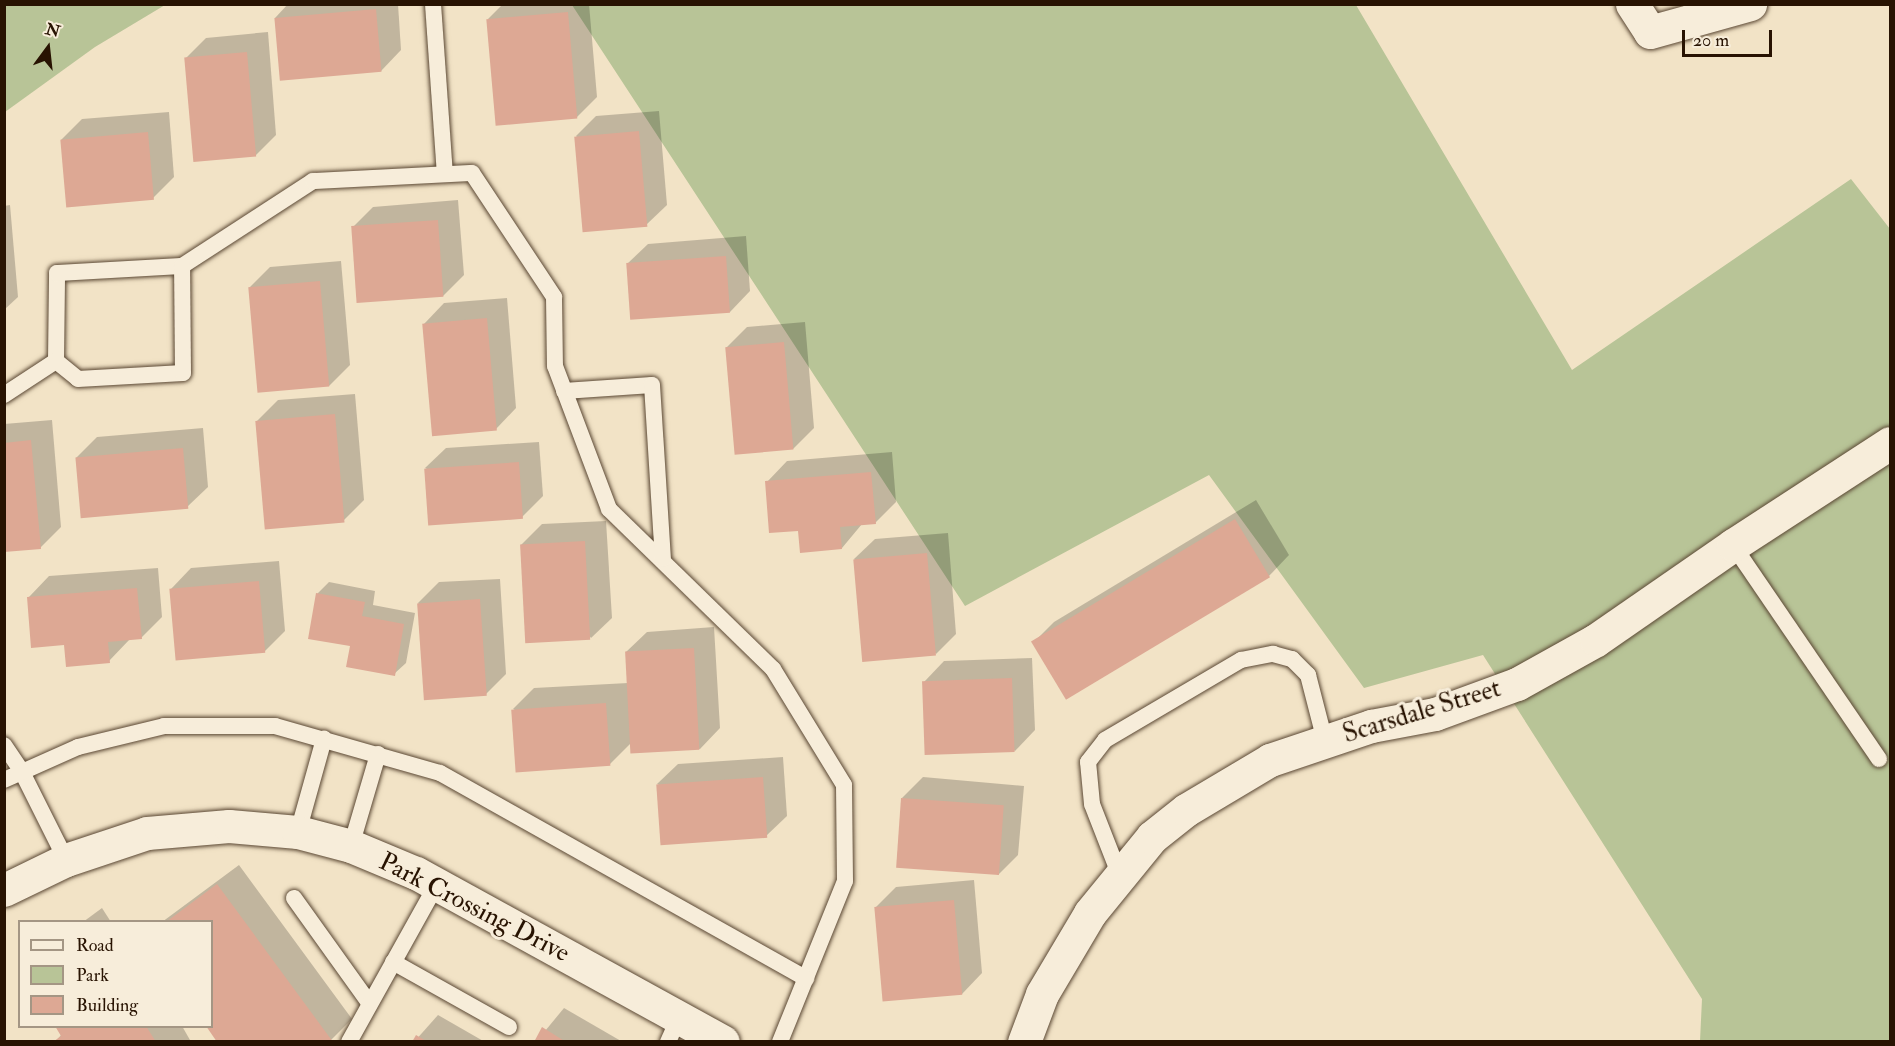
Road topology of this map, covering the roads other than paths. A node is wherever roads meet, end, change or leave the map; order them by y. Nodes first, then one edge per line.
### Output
1 (433, 4) edge
2 (1632, 4) edge
3 (1750, 4) edge
4 (445, 174) junction
5 (182, 266) junction
6 (56, 361) junction
7 (564, 391) junction
8 (4, 395) edge
9 (1890, 443) edge
10 (1732, 545) junction
11 (663, 559) junction
12 (324, 740) junction
13 (1324, 741) junction
14 (4, 745) edge
15 (378, 754) junction
16 (1879, 759) dead end
17 (22, 772) junction
18 (4, 780) edge
19 (298, 832) junction
20 (351, 846) junction
21 (66, 860) junction
22 (1120, 876) junction
23 (437, 884) junction
24 (4, 890) edge
25 (294, 898) dead end
26 (393, 962) junction
27 (806, 978) junction
28 (370, 1004) junction
29 (509, 1027) dead end
30 (673, 1029) edge
31 (349, 1041) edge
32 (723, 1041) edge
33 (780, 1041) edge
34 (1024, 1041) edge

1 - 4 lane
2 - 3 street
4 - 5 lane
4 - 7 lane
5 - 6 lane
5 - 6 lane
6 - 8 lane
7 - 11 lane
7 - 11 lane
9 - 10 street, Scarsdale Street
10 - 13 street, Scarsdale Street
10 - 16 lane
11 - 27 lane
12 - 15 lane
12 - 17 lane
12 - 19 lane
13 - 22 street, Scarsdale Street
13 - 22 lane
14 - 17 lane
15 - 20 lane
15 - 27 lane
17 - 18 lane
17 - 21 lane
19 - 20 street, Park Crossing Drive
19 - 21 street, Park Crossing Drive
20 - 23 street, Park Crossing Drive
21 - 24 street, Park Crossing Drive
22 - 34 street, Scarsdale Street
23 - 26 lane
23 - 30 street, Park Crossing Drive
25 - 28 lane
26 - 28 lane
26 - 29 lane
27 - 33 lane
28 - 31 lane
30 - 32 street, Park Crossing Drive

